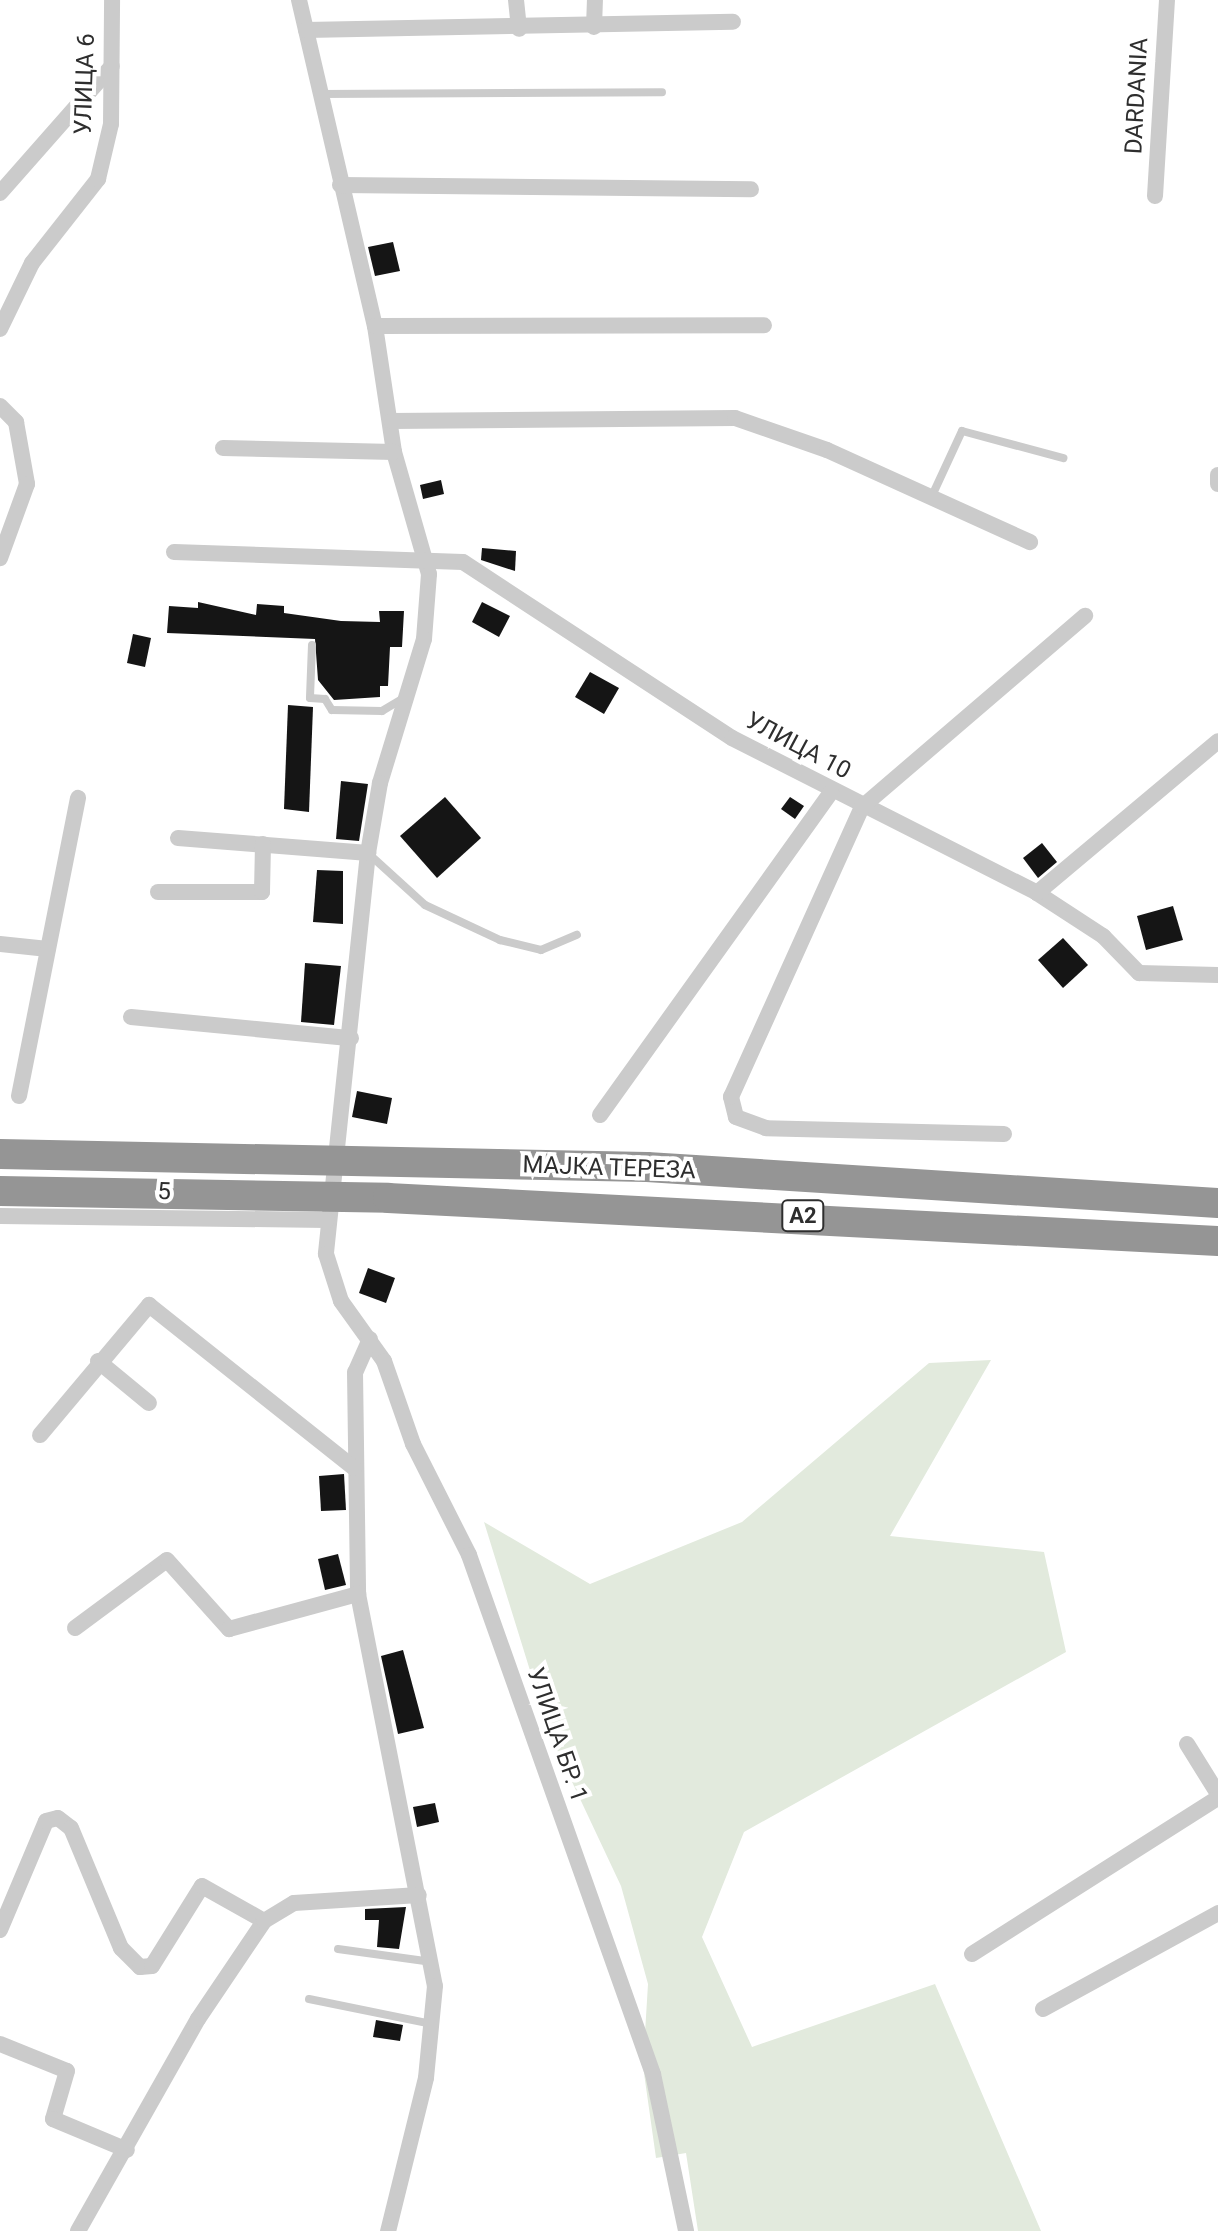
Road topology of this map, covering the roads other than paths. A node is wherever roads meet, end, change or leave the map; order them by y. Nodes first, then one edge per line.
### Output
1 (112, 0) edge
2 (299, 0) edge
3 (516, 0) edge
4 (595, 0) edge
5 (1167, 0) edge
6 (733, 22) dead end
7 (594, 27) junction
8 (519, 29) junction
9 (306, 30) junction
10 (112, 66) junction
11 (662, 92) dead end
12 (319, 94) junction
13 (340, 185) junction
14 (751, 189) dead end
15 (0, 193) edge
16 (1155, 196) dead end
17 (764, 325) dead end
18 (375, 326) junction
19 (0, 329) edge
20 (0, 406) edge
21 (391, 421) junction
22 (8, 424) edge
23 (223, 448) dead end
24 (394, 452) junction
25 (1063, 458) dead end
26 (1218, 475) edge
27 (1218, 484) edge
28 (931, 499) junction
29 (1030, 542) dead end
30 (174, 552) dead end
31 (428, 557) junction
32 (0, 558) edge
33 (1085, 616) dead end
34 (312, 645) dead end
35 (409, 694) junction
36 (1218, 741) edge
37 (831, 792) junction
38 (78, 798) dead end
39 (862, 807) junction
40 (178, 838) dead end
41 (263, 844) junction
42 (368, 853) junction
43 (158, 892) dead end
44 (1037, 893) junction
45 (577, 935) dead end
46 (0, 944) edge
47 (48, 949) junction
48 (1218, 975) edge
49 (131, 1017) dead end
50 (351, 1038) junction
51 (19, 1096) dead end
52 (600, 1115) dead end
53 (1004, 1134) dead end
54 (0, 1154) edge
55 (0, 1191) edge
56 (1218, 1203) edge
57 (0, 1216) edge
58 (327, 1220) junction
59 (1218, 1241) edge
60 (370, 1339) junction
61 (98, 1361) junction
62 (149, 1403) dead end
63 (40, 1435) dead end
64 (354, 1468) junction
65 (358, 1594) junction
66 (75, 1628) dead end
67 (1187, 1744) dead end
68 (1218, 1796) edge
69 (419, 1895) junction
70 (1218, 1913) edge
71 (264, 1921) junction
72 (0, 1930) edge
73 (338, 1949) dead end
74 (972, 1954) dead end
75 (433, 1963) junction
76 (309, 1999) dead end
77 (1043, 2009) dead end
78 (433, 2025) junction
79 (0, 2044) edge
80 (127, 2150) junction
81 (78, 2231) edge
82 (388, 2231) edge
83 (686, 2231) edge

1 - 10 street, УЛИЦА 6
2 - 9 street
3 - 8 street
4 - 7 street
5 - 16 street, DARDANIA
6 - 7 street
7 - 8 street
8 - 9 street
9 - 12 street
10 - 15 street
10 - 19 street, УЛИЦА 6
11 - 12 lane
12 - 13 street
13 - 14 street
13 - 18 street
17 - 18 street
18 - 21 street
20 - 22 street
21 - 24 street
21 - 28 street
22 - 32 street
23 - 24 street
24 - 31 street
25 - 28 lane
26 - 27 street
28 - 29 street
30 - 31 street, УЛИЦА 10
31 - 35 street
31 - 37 street, УЛИЦА 10
33 - 39 street
34 - 35 lane
35 - 42 street
36 - 44 street
37 - 39 street, УЛИЦА 10
37 - 52 street
38 - 47 street
39 - 44 street, УЛИЦА 10
39 - 53 street
40 - 41 street
41 - 42 street
41 - 43 street
42 - 45 lane
42 - 50 street
44 - 48 street, УЛИЦА 10
46 - 47 street
47 - 51 street
49 - 50 street
50 - 58 street
54 - 56 highway, МАЈКА ТЕРЕЗА / A2
55 - 59 highway, МАЈКА ТЕРЕЗА / A2
57 - 58 street, 5
58 - 60 street, УЛИЦА БР. 1
60 - 64 street
60 - 83 street, УЛИЦА БР. 1
61 - 62 street
61 - 63 street
61 - 64 street
64 - 65 street
65 - 66 street
65 - 69 street
67 - 68 street
68 - 74 street
69 - 71 street
69 - 75 street
70 - 77 street
71 - 72 street
71 - 80 street
73 - 75 lane
75 - 78 street
76 - 78 lane
78 - 82 street
79 - 80 street
80 - 81 street

